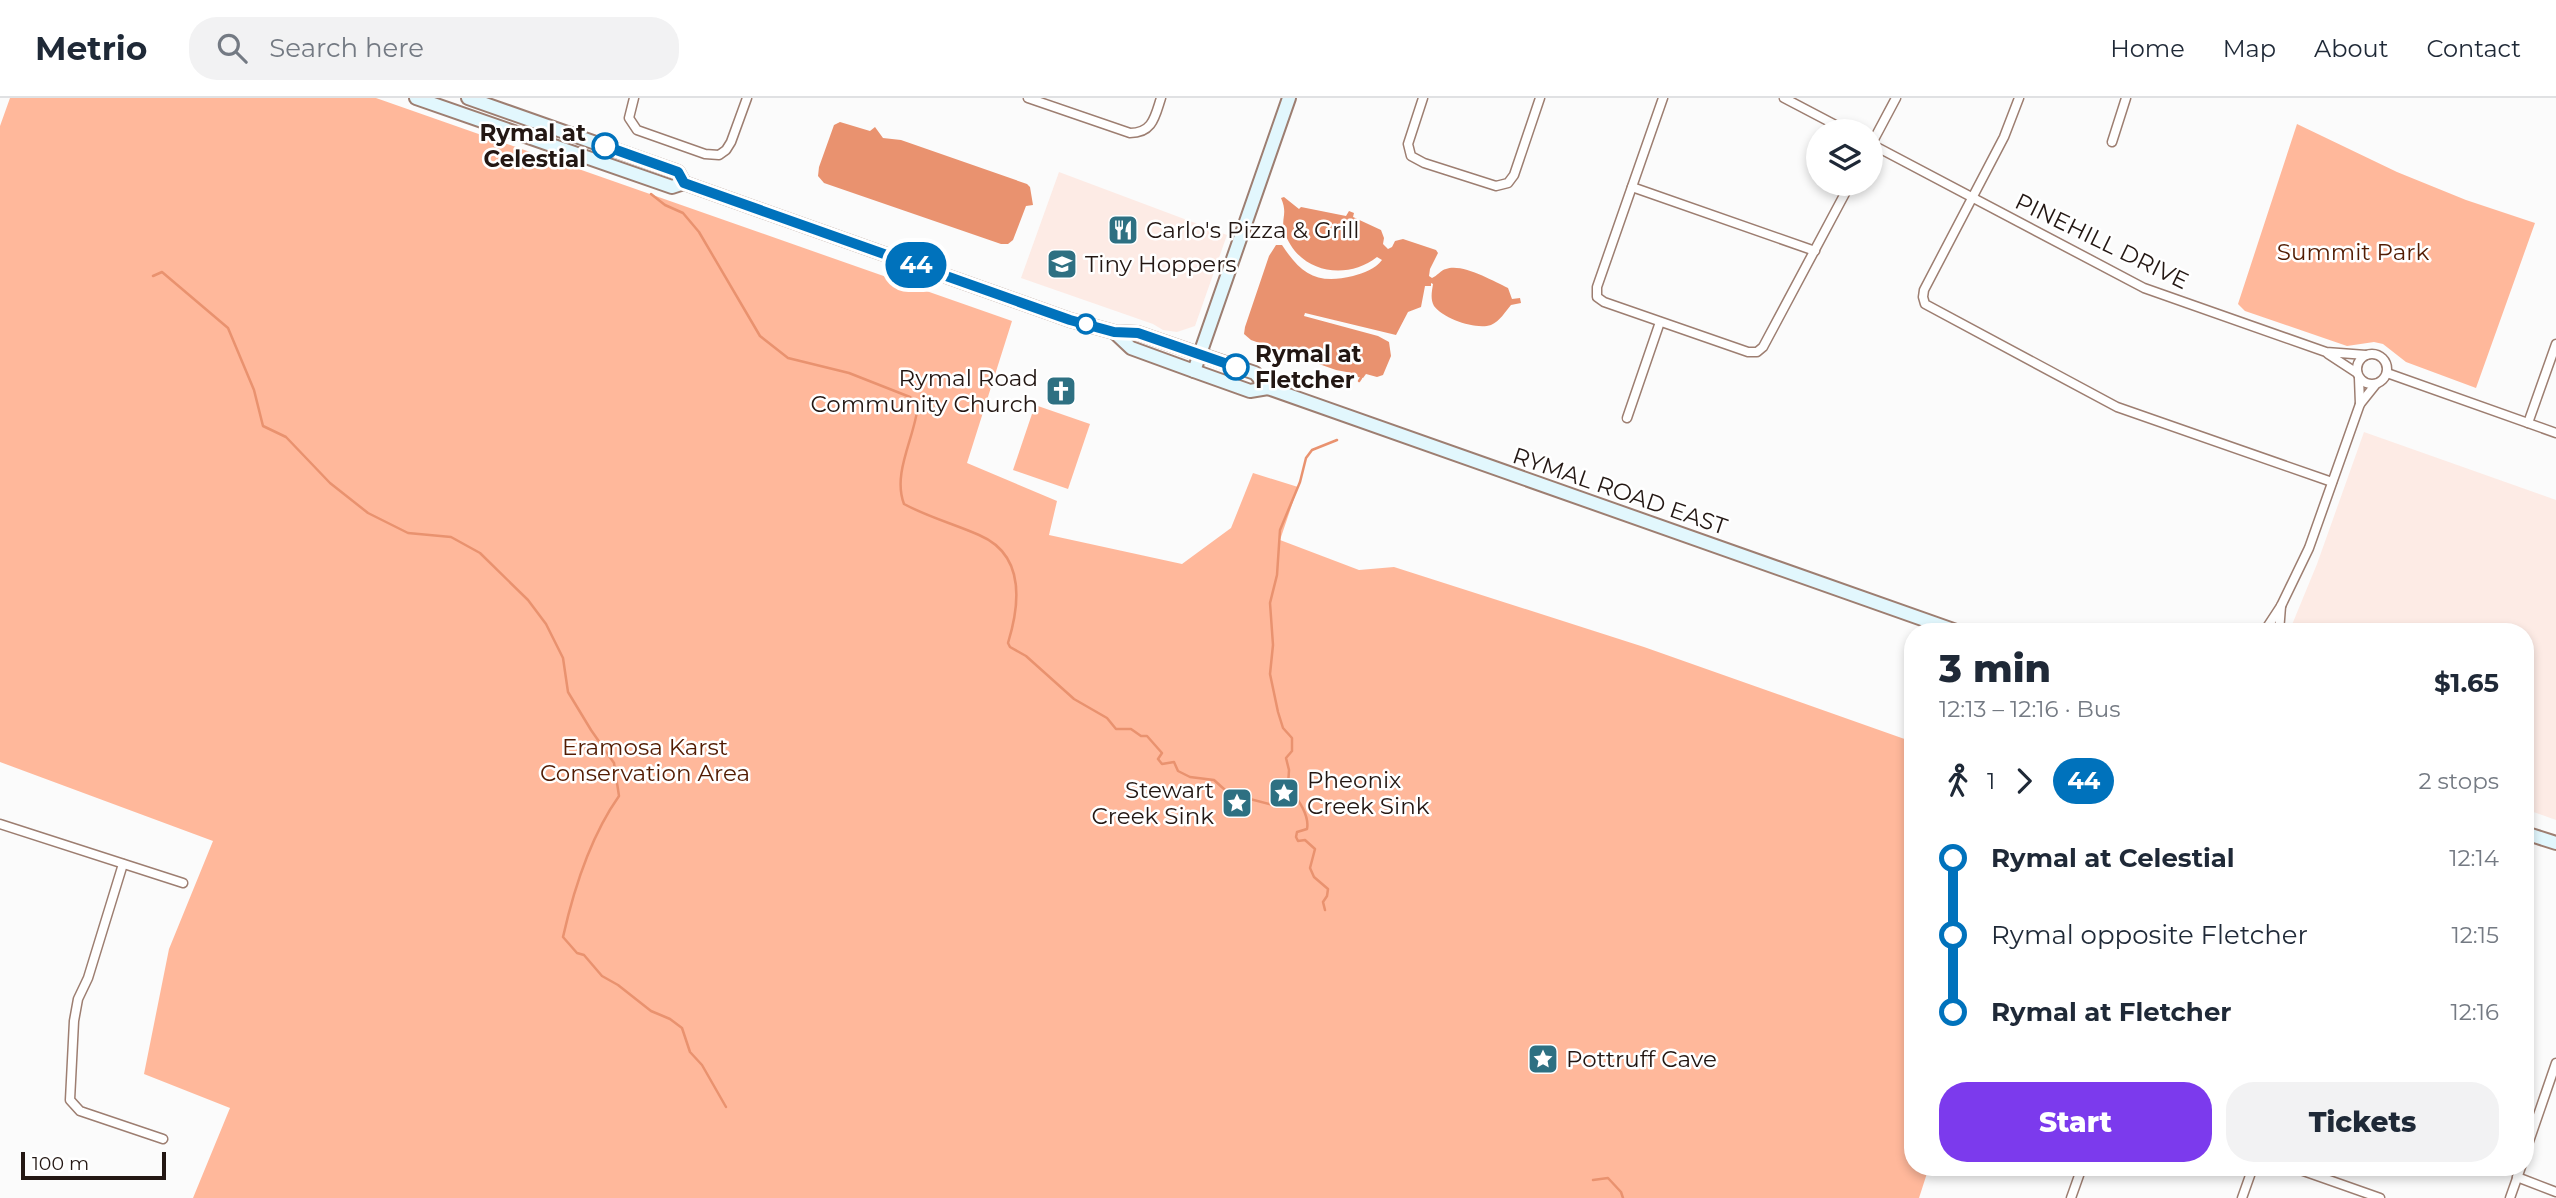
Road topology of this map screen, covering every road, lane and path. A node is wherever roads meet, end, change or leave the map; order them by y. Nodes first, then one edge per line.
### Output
1 (416, 98) edge
2 (468, 98) edge
3 (634, 98) edge
4 (747, 98) edge
5 (1028, 98) edge
6 (1161, 98) edge
7 (1289, 98) edge
8 (1423, 98) edge
9 (1540, 98) edge
10 (1663, 98) edge
11 (1784, 98) edge
12 (1896, 98) edge
13 (2019, 98) edge
14 (2126, 98) edge
15 (1824, 119) edge
16 (1883, 122) edge
17 (2112, 142) dead end
18 (1883, 150) edge
19 (684, 183) junction
20 (1632, 187) junction
21 (1844, 196) edge
22 (1972, 197) junction
23 (1815, 251) junction
24 (1660, 322) junction
25 (1114, 332) junction
26 (2556, 344) edge
27 (2326, 352) junction
28 (1199, 354) junction
29 (2366, 355) junction
30 (1194, 371) junction
31 (2387, 373) junction
32 (2358, 375) junction
33 (2376, 384) junction
34 (1268, 388) junction
35 (2360, 404) junction
36 (1627, 418) dead end
37 (2528, 423) junction
38 (2556, 433) edge
39 (2332, 482) junction
40 (2281, 606) junction
41 (1934, 623) edge
42 (2269, 623) edge
43 (2279, 623) edge
44 (0, 824) edge
45 (2534, 835) edge
46 (2556, 843) edge
47 (123, 863) junction
48 (183, 883) dead end
49 (2556, 1063) edge
50 (2552, 1089) edge
51 (2534, 1132) edge
52 (163, 1139) dead end
53 (2079, 1176) edge
54 (2250, 1176) edge
55 (2314, 1176) edge
56 (2517, 1177) joint
57 (2556, 1192) edge
58 (2362, 1195) edge
59 (2071, 1198) edge
60 (2242, 1198) edge
61 (2380, 1198) edge
62 (2510, 1198) edge

1 - 19 main road, RYMAL ROAD EAST
2 - 19 main road, RYMAL ROAD EAST
3 - 4 street
5 - 6 street
7 - 28 main road
8 - 9 street
10 - 20 street
11 - 15 street
12 - 16 street
13 - 22 street
14 - 17 street
18 - 22 street, PINEHILL DRIVE
19 - 25 main road, RYMAL ROAD EAST
20 - 23 street
20 - 24 street
21 - 23 street
22 - 27 street, PINEHILL DRIVE
22 - 39 street
23 - 24 street
24 - 36 street
25 - 28 main road, RYMAL ROAD EAST
25 - 30 main road, RYMAL ROAD EAST
26 - 37 street
27 - 29 street, PINEHILL DRIVE
27 - 32 street, PINEHILL DRIVE
28 - 30 main road
28 - 34 main road, RYMAL ROAD EAST
29 - 31 street
29 - 32 street
30 - 34 main road, RYMAL ROAD EAST
31 - 33 street
31 - 37 street
32 - 33 street
32 - 35 street
33 - 35 street
34 - 41 main road, RYMAL ROAD EAST
35 - 39 street
37 - 38 street
39 - 40 street
40 - 42 street
40 - 43 street
44 - 47 street
45 - 46 main road
47 - 48 street
47 - 52 street
49 - 50 street
50 - 51 street
53 - 59 street
54 - 60 street
55 - 58 street
56 - 57 street
56 - 62 street
58 - 61 street

